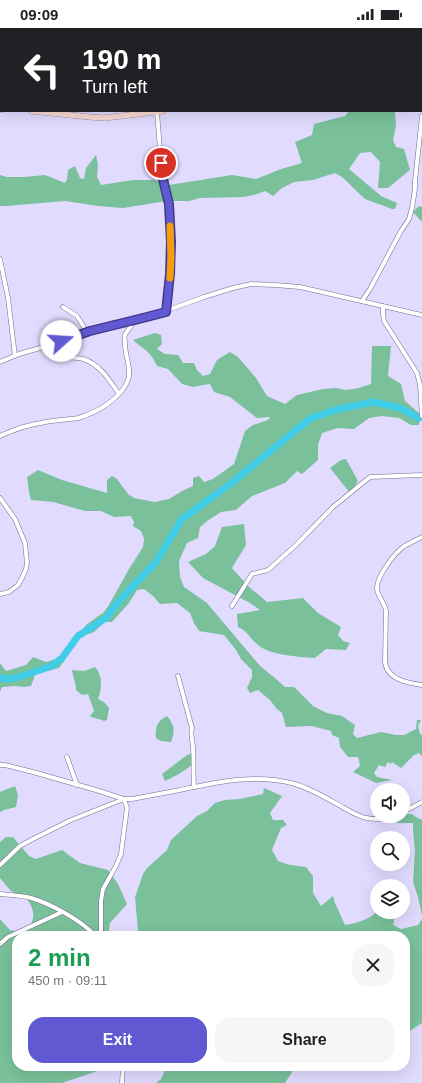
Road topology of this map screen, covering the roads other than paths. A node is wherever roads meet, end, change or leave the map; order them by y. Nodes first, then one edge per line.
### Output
1 (58, 112) edge
2 (149, 112) edge
3 (157, 112) joint
4 (76, 114) edge
5 (422, 116) edge
6 (0, 259) edge
7 (362, 301) junction
8 (383, 306) junction
9 (63, 307) dead end
10 (166, 312) junction
11 (422, 316) edge
12 (135, 320) junction
13 (87, 332) junction
14 (54, 344) junction
15 (15, 356) junction
16 (0, 362) edge
17 (119, 394) junction
18 (422, 416) edge
19 (0, 436) edge
20 (422, 475) edge
21 (0, 498) edge
22 (422, 538) edge
23 (0, 594) edge
24 (232, 606) dead end
25 (178, 676) dead end
26 (422, 685) edge
27 (67, 757) dead end
28 (0, 765) edge
29 (78, 785) junction
30 (194, 787) junction
31 (124, 799) junction
32 (422, 802) edge
33 (410, 808) edge
34 (370, 818) edge
35 (0, 865) edge
36 (0, 894) edge
37 (62, 912) junction
38 (21, 931) edge
39 (90, 931) edge
40 (101, 931) edge
41 (12, 935) edge
42 (0, 944) edge
43 (123, 1071) edge
44 (122, 1083) edge

1 - 4 street
2 - 3 street
2 - 4 street
3 - 10 street
5 - 7 street
6 - 15 street
7 - 8 street
7 - 10 street
8 - 11 street
8 - 18 street
9 - 13 street
10 - 12 street
12 - 13 street
12 - 17 street
13 - 14 street
14 - 15 street
14 - 17 street
15 - 16 street
17 - 19 street
20 - 24 street
21 - 23 street
22 - 26 street
25 - 30 street
27 - 29 street
28 - 29 street
29 - 31 street
30 - 31 street
30 - 34 street
31 - 35 street
31 - 40 street
32 - 33 street
36 - 37 street
37 - 38 street
37 - 39 street
41 - 42 street
43 - 44 street

